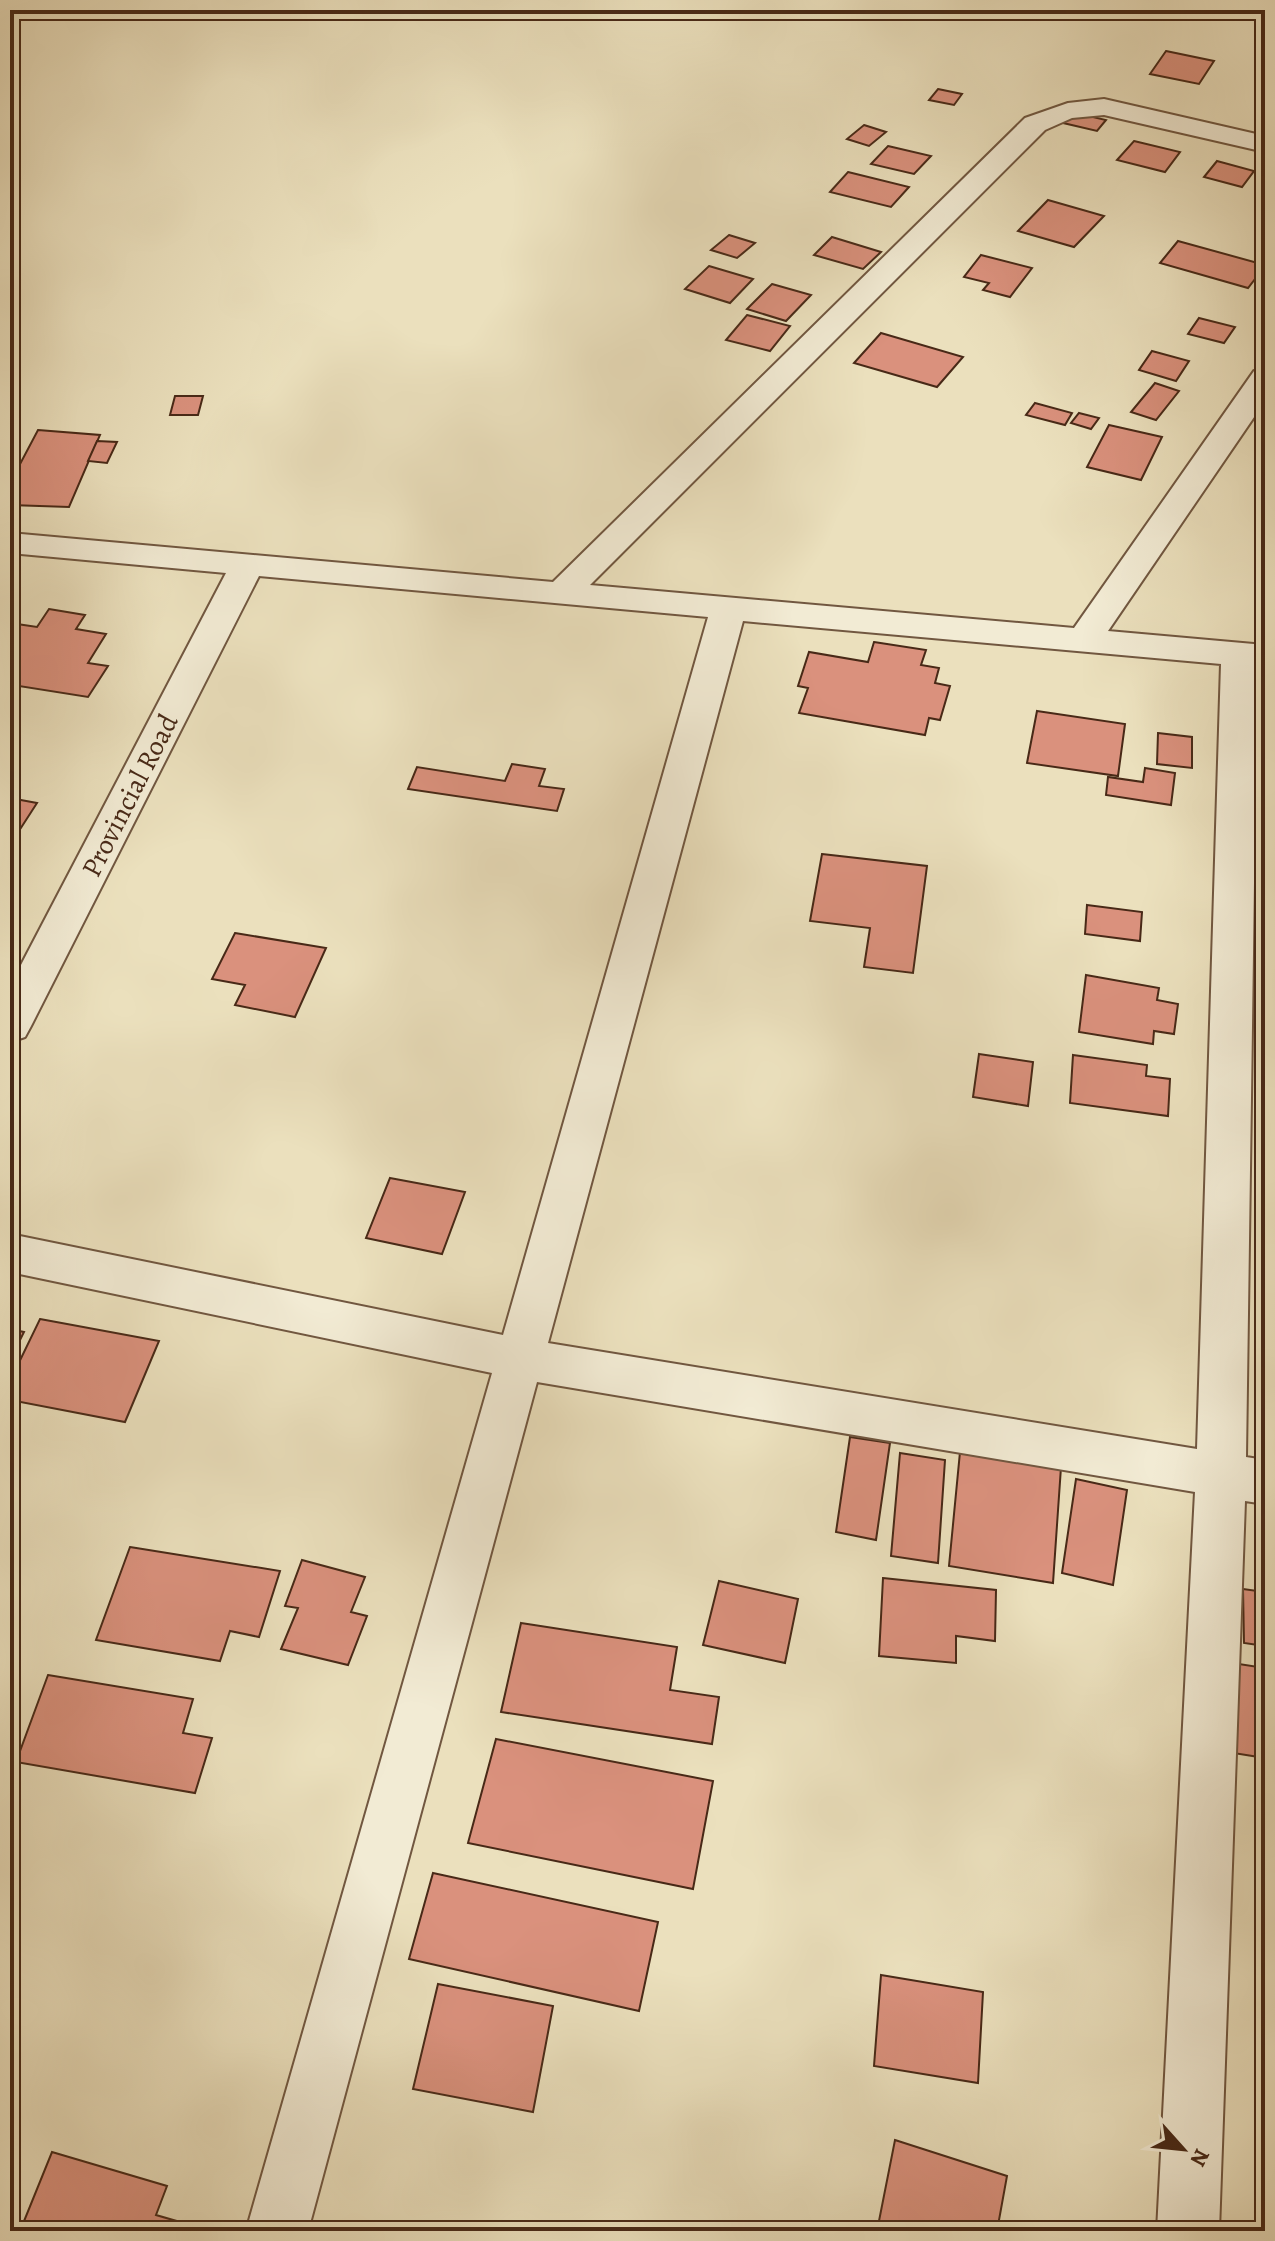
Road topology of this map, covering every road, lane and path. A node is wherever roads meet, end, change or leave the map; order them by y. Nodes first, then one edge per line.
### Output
1 (1265, 144) edge
2 (1265, 378) edge
3 (10, 543) edge
4 (248, 564) junction
5 (563, 592) junction
6 (729, 607) junction
7 (1084, 640) junction
8 (1252, 655) edge
9 (10, 1026) edge
10 (10, 1253) edge
11 (521, 1359) junction
12 (1243, 1479) edge
13 (277, 2231) edge
14 (1188, 2231) edge

1 - 5 street
2 - 7 street
3 - 4 street
4 - 5 street
4 - 9 street, Provincial Road
5 - 6 street
6 - 7 street
6 - 11 street
7 - 8 street
8 - 12 street
10 - 11 street
11 - 12 street
11 - 13 street
12 - 14 street

